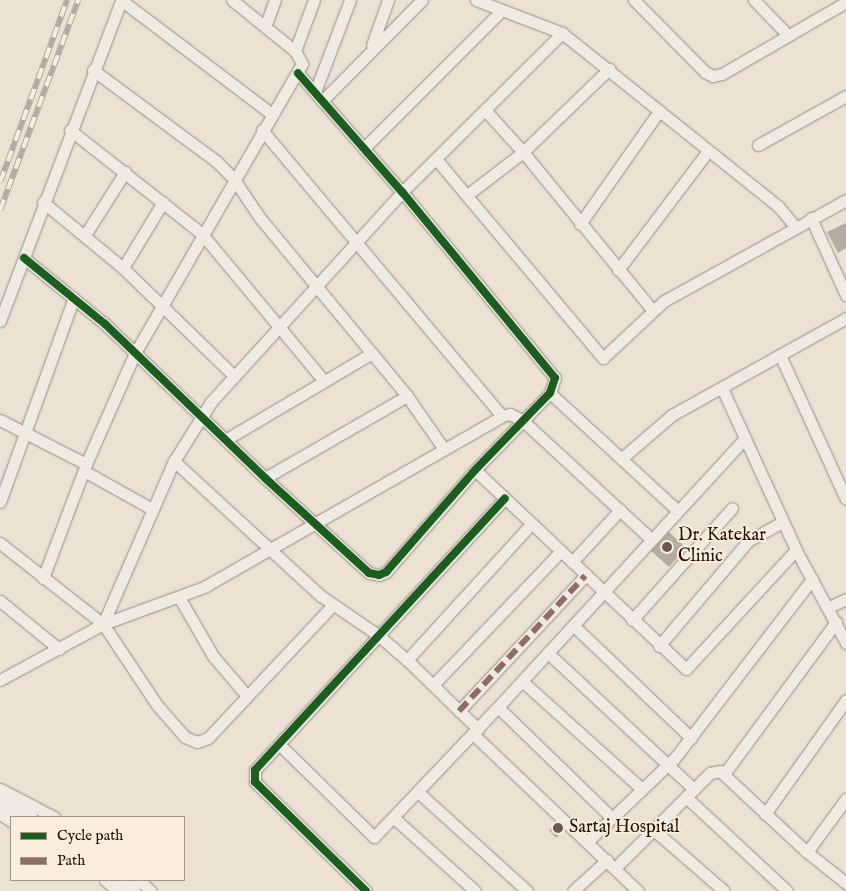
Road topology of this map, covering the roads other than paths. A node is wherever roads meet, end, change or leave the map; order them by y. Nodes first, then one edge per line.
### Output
1 (121, 0) edge
2 (275, 0) edge
3 (314, 0) edge
4 (350, 0) edge
5 (388, 0) edge
6 (422, 0) edge
7 (476, 0) edge
8 (634, 0) edge
9 (754, 0) edge
10 (235, 1) edge
11 (846, 2) edge
12 (501, 11) junction
13 (265, 27) junction
14 (562, 33) junction
15 (787, 34) junction
16 (370, 49) junction
17 (295, 51) junction
18 (609, 69) junction
19 (93, 70) junction
20 (298, 73) junction
21 (319, 96) junction
22 (846, 96) edge
23 (485, 110) junction
24 (659, 111) junction
25 (272, 114) junction
26 (70, 130) junction
27 (262, 130) junction
28 (758, 144) dead end
29 (364, 148) junction
30 (708, 151) junction
31 (523, 152) junction
32 (436, 159) junction
33 (124, 172) junction
34 (233, 178) junction
35 (402, 192) junction
36 (468, 195) junction
37 (846, 200) edge
38 (43, 202) junction
39 (164, 202) junction
40 (811, 218) junction
41 (580, 224) junction
42 (795, 226) junction
43 (202, 234) junction
44 (85, 235) junction
45 (355, 242) junction
46 (24, 258) junction
47 (123, 268) junction
48 (618, 270) junction
49 (316, 284) junction
50 (845, 292) edge
51 (74, 298) junction
52 (164, 305) junction
53 (652, 311) junction
54 (846, 318) edge
55 (0, 321) edge
56 (277, 326) junction
57 (134, 352) junction
58 (372, 353) junction
59 (780, 355) junction
60 (233, 375) junction
61 (323, 380) junction
62 (722, 388) junction
63 (550, 393) junction
64 (407, 396) junction
65 (200, 416) junction
66 (502, 416) junction
67 (0, 420) edge
68 (522, 420) junction
69 (26, 433) junction
70 (745, 438) junction
71 (225, 440) junction
72 (444, 448) junction
73 (622, 458) junction
74 (174, 461) junction
75 (85, 468) junction
76 (475, 470) junction
77 (264, 478) junction
78 (505, 498) junction
79 (846, 499) edge
80 (0, 502) edge
81 (732, 508) dead end
82 (152, 509) junction
83 (620, 510) junction
84 (677, 510) junction
85 (313, 522) junction
86 (782, 522) junction
87 (532, 523) junction
88 (652, 539) junction
89 (0, 543) edge
90 (269, 549) junction
91 (796, 550) junction
92 (560, 551) junction
93 (572, 562) junction
94 (585, 576) junction
95 (43, 578) junction
96 (812, 579) junction
97 (602, 592) junction
98 (179, 597) junction
99 (846, 599) edge
100 (0, 601) edge
101 (333, 606) junction
102 (829, 607) junction
103 (632, 620) junction
104 (836, 622) junction
105 (103, 624) junction
106 (574, 626) junction
107 (378, 635) junction
108 (846, 642) edge
109 (659, 646) junction
110 (59, 649) junction
111 (548, 653) junction
112 (407, 660) junction
113 (0, 680) edge
114 (522, 681) junction
115 (433, 686) junction
116 (247, 696) junction
117 (846, 700) edge
118 (498, 707) junction
119 (459, 711) junction
120 (475, 731) junction
121 (691, 738) junction
122 (279, 744) junction
123 (668, 764) junction
124 (724, 774) junction
125 (641, 788) junction
126 (0, 789) edge
127 (418, 792) junction
128 (690, 793) junction
129 (846, 799) edge
130 (0, 802) edge
131 (765, 814) junction
132 (28, 816) edge
133 (52, 816) edge
134 (394, 818) junction
135 (612, 818) junction
136 (655, 831) junction
137 (587, 842) junction
138 (806, 852) junction
139 (611, 864) junction
140 (846, 867) edge
141 (106, 881) edge
142 (123, 881) edge
143 (140, 881) edge
144 (843, 881) edge
145 (634, 889) edge
146 (118, 891) edge
147 (134, 891) edge
148 (151, 891) edge
149 (366, 891) edge
150 (475, 891) edge
151 (527, 891) edge
152 (573, 891) edge
153 (724, 891) edge
154 (787, 891) edge
155 (837, 891) edge

1 - 19 street
1 - 25 street
2 - 13 street
3 - 17 street
4 - 21 street
5 - 16 street
6 - 16 street
7 - 12 street
8 - 15 street
9 - 15 street
10 - 13 street
11 - 15 street
12 - 14 street
12 - 29 street
13 - 17 street
14 - 18 street
14 - 23 street
16 - 21 street
17 - 20 street
18 - 24 street
18 - 31 street
19 - 26 street
19 - 34 street
20 - 21 street
20 - 25 street
21 - 29 street
22 - 28 street
23 - 31 street
23 - 32 street
24 - 30 street
24 - 41 street
25 - 27 street
26 - 33 street
26 - 38 street
27 - 34 street
27 - 45 street
29 - 35 street
30 - 42 street
30 - 48 street
31 - 36 street
31 - 41 street
32 - 35 street
32 - 36 street
33 - 39 street
33 - 44 street
34 - 43 street
34 - 49 street
35 - 45 street
35 - 63 street
36 - 53 street
37 - 40 street
38 - 44 street
38 - 46 street
39 - 43 street
39 - 47 street
40 - 42 street
40 - 50 street
41 - 48 street
42 - 53 street
43 - 52 street
43 - 56 street
44 - 47 street
45 - 49 street
45 - 66 street
46 - 51 street
46 - 55 street
47 - 52 street
48 - 53 street
49 - 56 street
49 - 58 street
51 - 57 street
51 - 69 street
52 - 57 street
52 - 60 street
54 - 59 street
56 - 60 street
56 - 61 street
57 - 65 street
57 - 75 street
58 - 61 street
58 - 64 street
59 - 62 street
59 - 79 street
60 - 65 street
61 - 71 street
62 - 70 street
62 - 73 street
63 - 68 street
63 - 73 street
64 - 72 street
64 - 77 street
65 - 71 street
65 - 74 street
66 - 68 street
66 - 72 street
67 - 69 street
68 - 76 street
68 - 83 street
69 - 75 street
69 - 80 street
70 - 84 street
70 - 86 street
71 - 77 street
72 - 85 street
73 - 84 street
74 - 82 street
74 - 90 street
75 - 82 street
75 - 95 street
76 - 78 street
76 - 85 street
77 - 85 street
78 - 87 street
78 - 107 street
81 - 103 street
82 - 105 street
83 - 88 street
83 - 93 street
84 - 88 street
85 - 90 street
86 - 91 street
86 - 109 street
87 - 92 street
87 - 112 street
88 - 97 street
89 - 95 street
90 - 98 street
90 - 101 street
91 - 96 street
91 - 109 street
92 - 93 street
92 - 115 street
93 - 94 street
94 - 97 street
94 - 119 street
95 - 105 street
96 - 102 street
96 - 121 street
97 - 103 street
97 - 106 street
98 - 105 street
98 - 116 street
99 - 102 street
100 - 110 street
101 - 107 street
101 - 116 street
102 - 104 street
103 - 109 street
104 - 108 street
104 - 124 street
105 - 110 street
105 - 116 street
106 - 111 street
106 - 121 street
107 - 112 street
107 - 122 street
110 - 113 street
111 - 114 street
111 - 123 street
112 - 115 street
114 - 118 street
114 - 125 street
115 - 119 street
117 - 131 street
118 - 120 street
118 - 135 street
119 - 120 street
120 - 127 street
120 - 137 street
121 - 123 street
122 - 134 street
122 - 149 street
123 - 125 street
123 - 128 street
124 - 128 street
124 - 131 street
125 - 135 street
126 - 133 street
127 - 134 street
127 - 151 street
128 - 136 street
128 - 154 street
129 - 138 street
130 - 132 street
131 - 138 street
134 - 150 street
135 - 137 street
136 - 139 street
136 - 153 street
137 - 139 street
138 - 144 street
139 - 145 street
139 - 152 street
140 - 144 street
141 - 146 street
142 - 147 street
143 - 148 street
144 - 155 street

